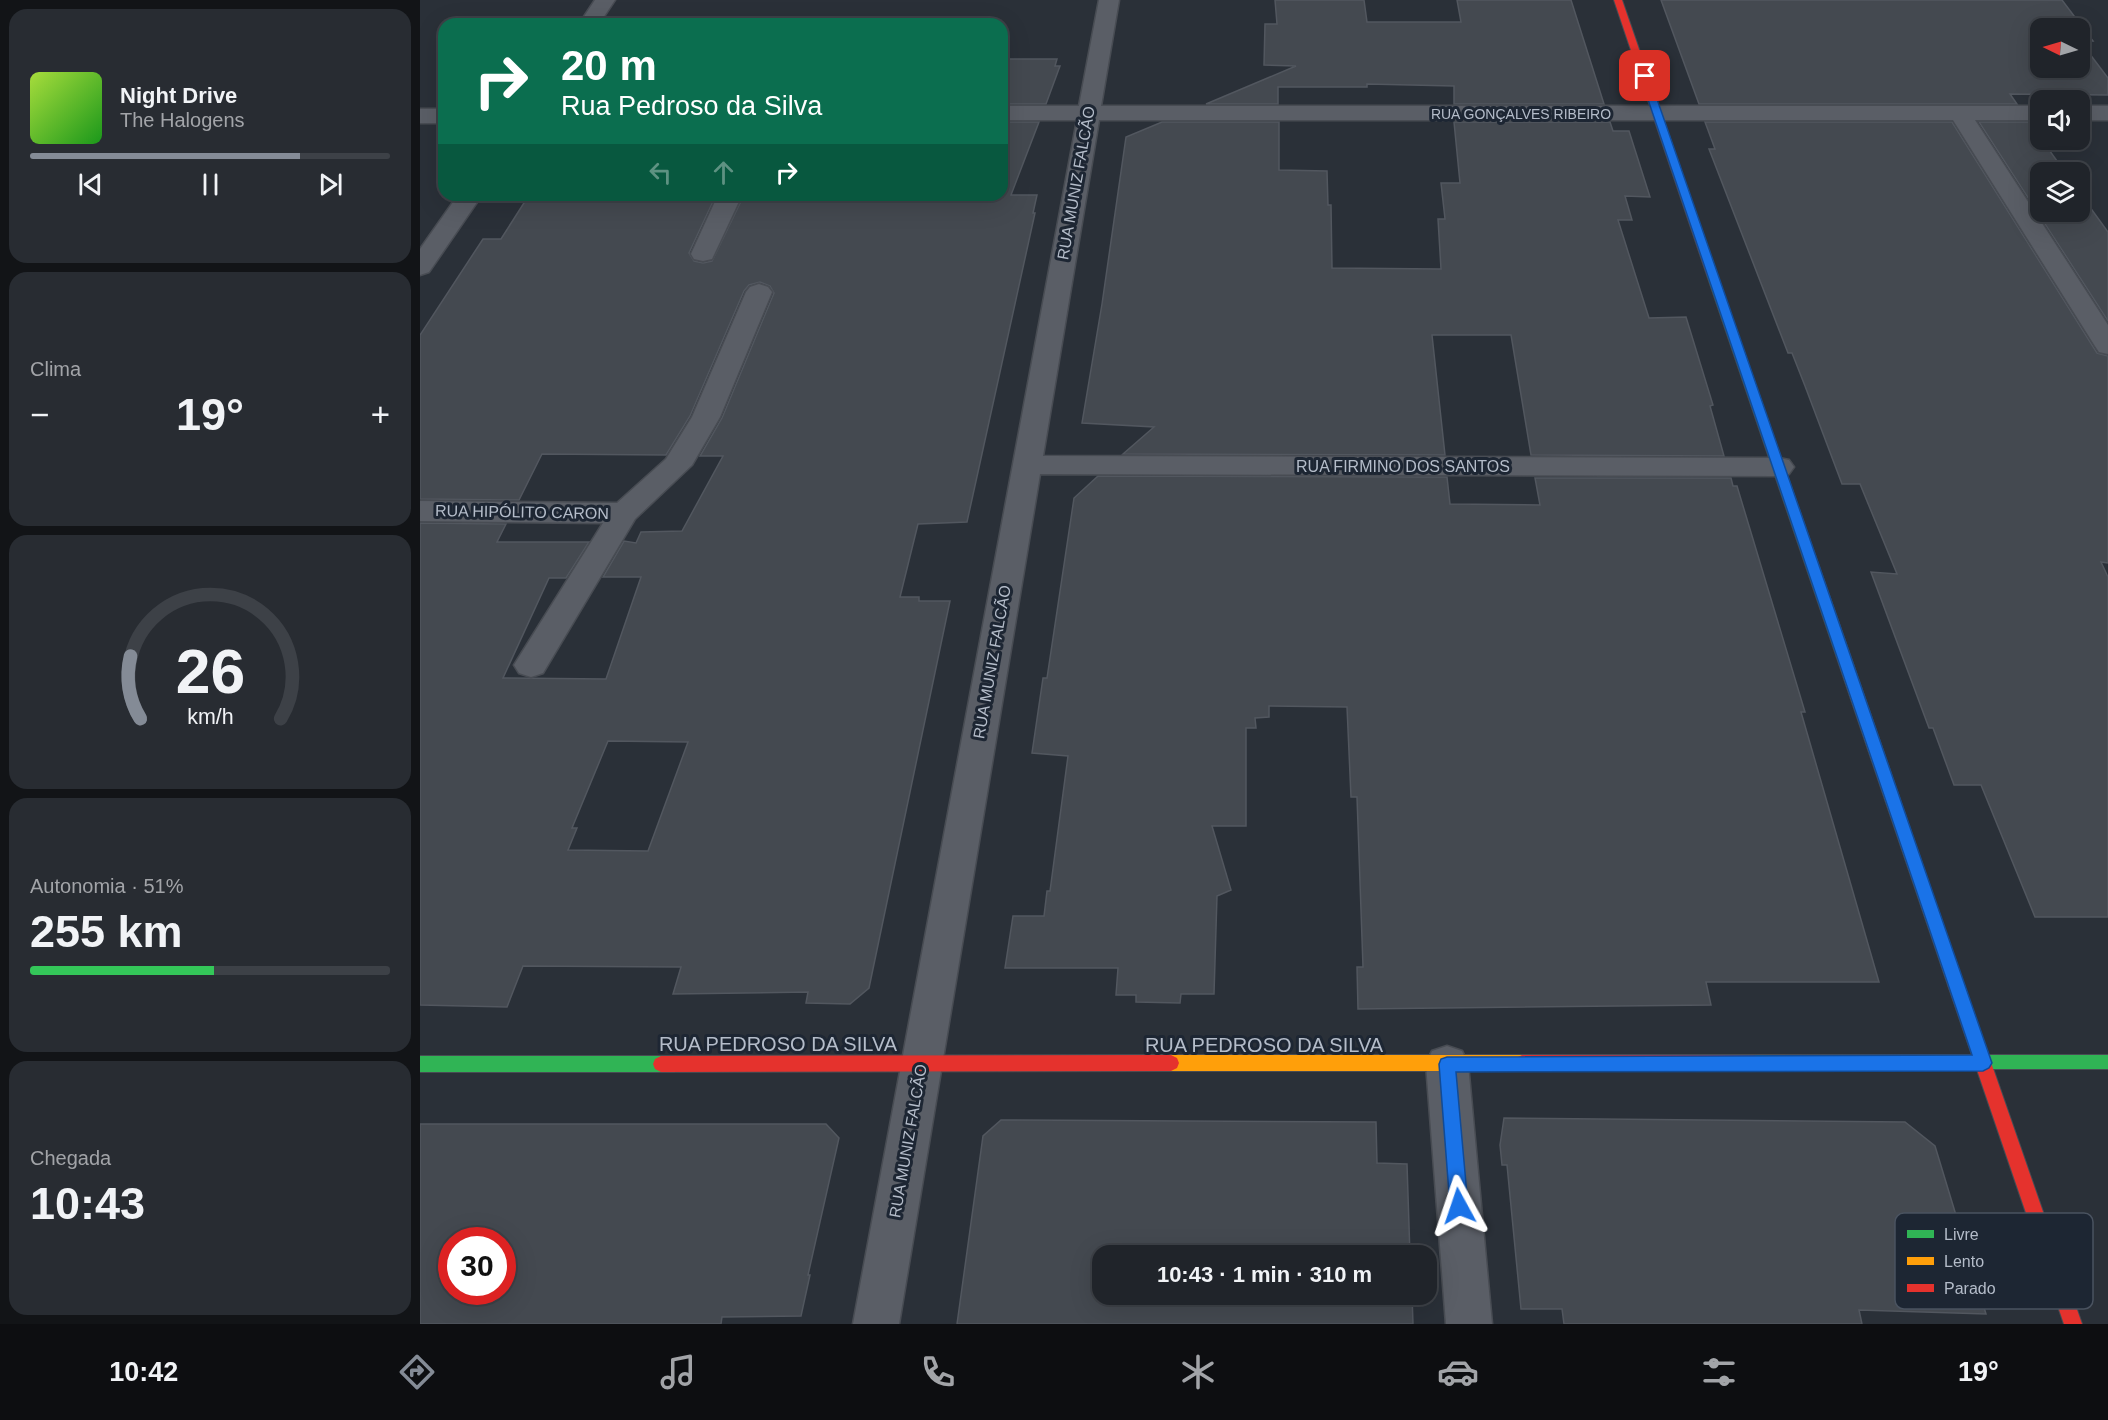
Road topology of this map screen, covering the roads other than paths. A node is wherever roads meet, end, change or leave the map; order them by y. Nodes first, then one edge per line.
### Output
1 (605, 0) edge
2 (1109, 0) edge
3 (1618, 0) edge
4 (593, 18) edge
5 (1960, 112) junction
6 (1008, 113) edge
7 (1088, 113) junction
8 (2030, 113) edge
9 (2090, 113) edge
10 (2108, 113) edge
11 (1658, 114) junction
12 (420, 116) edge
13 (438, 116) edge
14 (466, 201) edge
15 (727, 201) edge
16 (704, 254) dead end
17 (420, 267) edge
18 (759, 292) dead end
19 (2108, 346) edge
20 (1027, 465) junction
21 (1779, 467) junction
22 (420, 511) edge
23 (624, 513) junction
24 (531, 665) dead end
25 (2108, 1062) edge
26 (921, 1063) junction
27 (1983, 1063) junction
28 (420, 1064) edge
29 (1447, 1064) junction
30 (2035, 1213) edge
31 (2068, 1309) edge
32 (876, 1324) edge
33 (1469, 1324) edge
34 (2073, 1324) edge

1 - 4 street
2 - 7 street, RUA MUNIZ FALCÃO
3 - 11 street
5 - 8 street, RUA GONÇALVES RIBEIRO
5 - 11 street, RUA GONÇALVES RIBEIRO
5 - 19 street
6 - 7 street, RUA GONÇALVES RIBEIRO
7 - 11 street, RUA GONÇALVES RIBEIRO
7 - 20 street, RUA MUNIZ FALCÃO
9 - 10 street
11 - 21 street
12 - 13 street
14 - 17 street
15 - 16 street
18 - 23 street, RUA HIPÓLITO CARON
20 - 21 street, RUA FIRMINO DOS SANTOS
20 - 26 street, RUA MUNIZ FALCÃO
21 - 27 street
22 - 23 street, RUA HIPÓLITO CARON
23 - 24 street, RUA HIPÓLITO CARON
25 - 27 street, RUA PEDROSO DA SILVA
26 - 28 street, RUA PEDROSO DA SILVA
26 - 29 street, RUA PEDROSO DA SILVA
26 - 32 street, RUA MUNIZ FALCÃO
27 - 29 street, RUA PEDROSO DA SILVA
27 - 30 street
29 - 33 street
31 - 34 street

